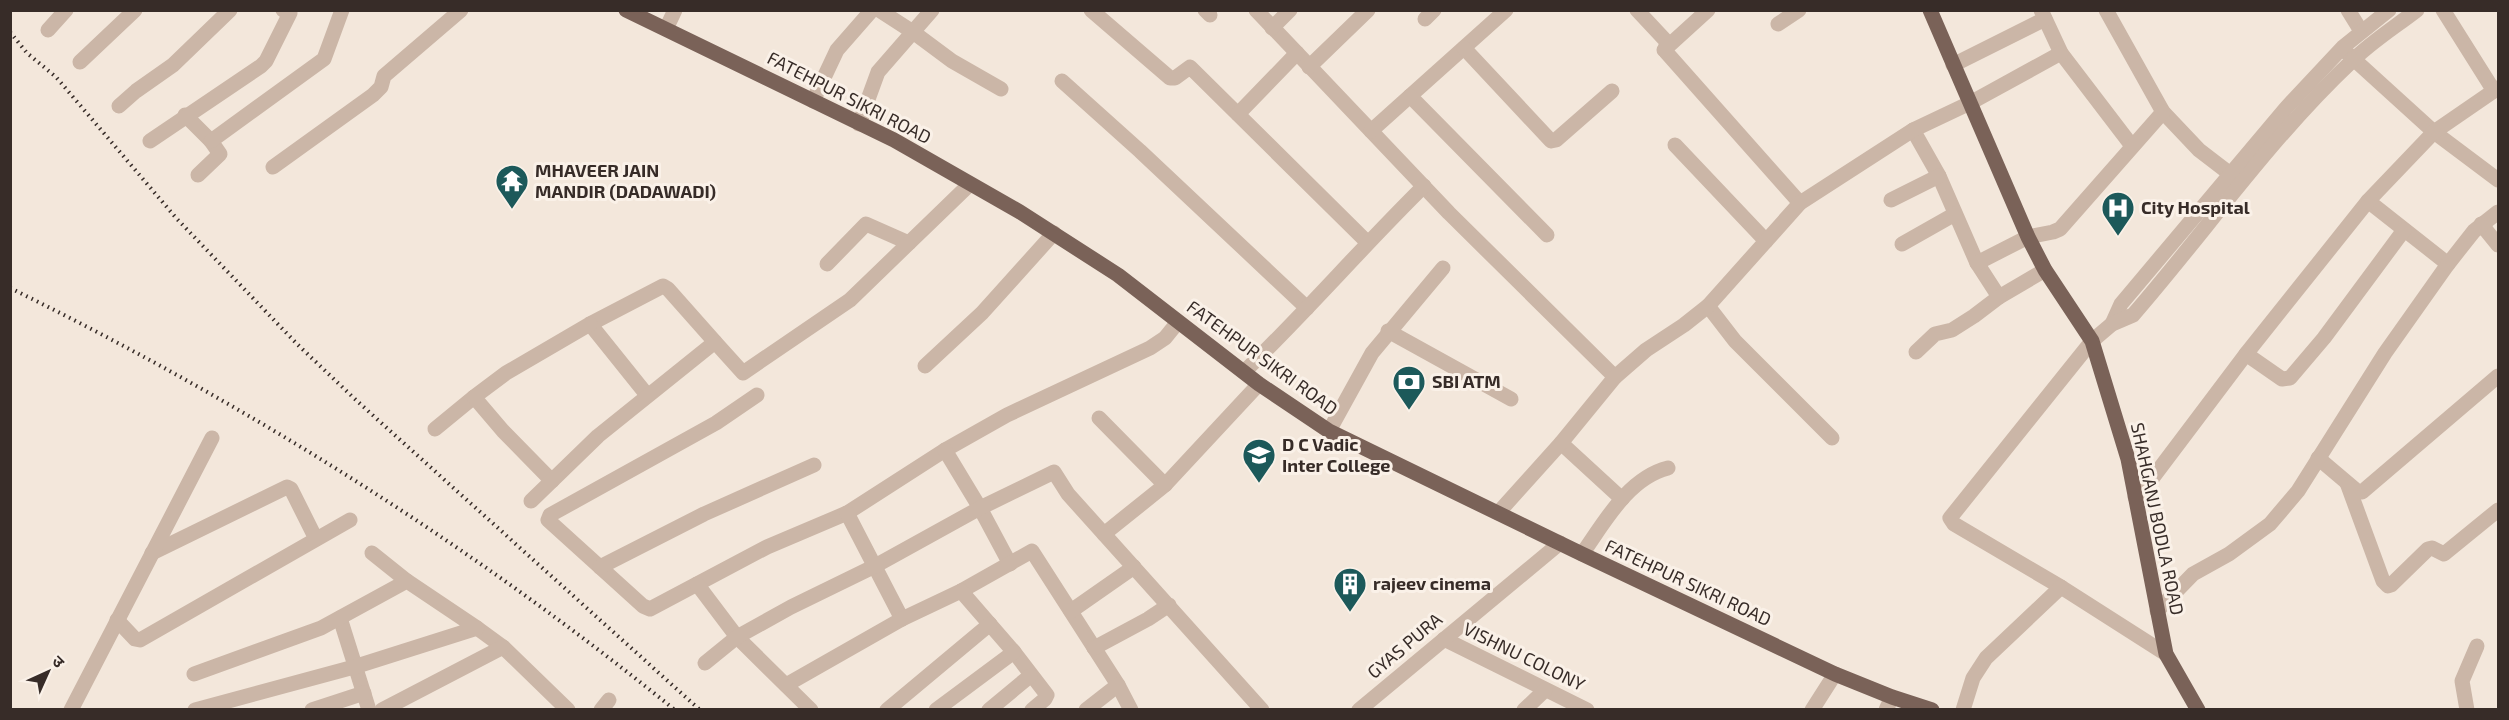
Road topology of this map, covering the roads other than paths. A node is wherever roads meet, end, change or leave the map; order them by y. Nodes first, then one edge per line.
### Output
1 (66, 10) edge
2 (135, 10) edge
3 (230, 10) edge
4 (342, 10) edge
5 (461, 10) edge
6 (626, 10) edge
7 (675, 10) edge
8 (872, 10) edge
9 (879, 10) edge
10 (932, 10) edge
11 (1092, 10) edge
12 (1256, 10) edge
13 (1290, 10) edge
14 (1368, 10) edge
15 (1506, 10) edge
16 (1637, 10) edge
17 (1708, 10) edge
18 (1799, 10) edge
19 (1930, 10) edge
20 (2106, 10) edge
21 (2348, 10) edge
22 (2389, 10) edge
23 (2417, 10) edge
24 (2443, 10) edge
25 (288, 11) edge
26 (2043, 15) edge
27 (1778, 24) dead end
28 (1272, 28) junction
29 (666, 29) junction
30 (48, 30) dead end
31 (2361, 31) junction
32 (913, 32) junction
33 (2343, 47) junction
34 (1464, 48) junction
35 (1664, 50) junction
36 (1297, 53) junction
37 (2061, 53) junction
38 (2353, 59) junction
39 (80, 62) dead end
40 (1953, 65) junction
41 (1310, 67) junction
42 (1062, 81) dead end
43 (1001, 89) dead end
44 (2496, 89) edge
45 (1611, 91) dead end
46 (1410, 96) junction
47 (813, 101) junction
48 (1970, 103) junction
49 (120, 106) dead end
50 (2163, 112) junction
51 (1238, 114) junction
52 (185, 115) junction
53 (859, 124) junction
54 (1913, 130) junction
55 (1371, 131) junction
56 (2434, 132) junction
57 (150, 141) dead end
58 (211, 141) junction
59 (1675, 145) dead end
60 (2132, 146) junction
61 (273, 167) dead end
62 (2229, 173) junction
63 (198, 175) dead end
64 (1939, 176) junction
65 (2499, 180) edge
66 (970, 184) junction
67 (1424, 186) junction
68 (1891, 200) dead end
69 (2368, 201) junction
70 (1800, 204) junction
71 (2499, 212) edge
72 (1955, 214) junction
73 (2481, 224) junction
74 (2404, 230) junction
75 (1054, 233) junction
76 (1547, 234) dead end
77 (2028, 237) junction
78 (1766, 241) junction
79 (1367, 242) junction
80 (909, 243) junction
81 (1902, 244) dead end
82 (2499, 245) edge
83 (1977, 263) junction
84 (827, 264) dead end
85 (2448, 264) junction
86 (1443, 268) dead end
87 (2045, 270) junction
88 (1999, 297) junction
89 (1708, 306) junction
90 (1307, 308) junction
91 (1178, 322) junction
92 (590, 324) junction
93 (2112, 324) junction
94 (1388, 332) junction
95 (2092, 341) junction
96 (715, 342) junction
97 (1916, 352) dead end
98 (2246, 354) junction
99 (925, 366) dead end
100 (1244, 372) junction
101 (2499, 376) edge
102 (1615, 377) junction
103 (1259, 384) junction
104 (647, 395) junction
105 (757, 395) dead end
106 (474, 397) junction
107 (1511, 399) dead end
108 (1099, 418) dead end
109 (435, 429) dead end
110 (1329, 430) junction
111 (212, 438) dead end
112 (1832, 438) dead end
113 (1561, 442) junction
114 (945, 450) junction
115 (2318, 458) junction
116 (814, 465) dead end
117 (1668, 468) dead end
118 (552, 481) junction
119 (2347, 483) junction
120 (1165, 485) junction
121 (2135, 497) junction
122 (1622, 499) junction
123 (531, 501) dead end
124 (980, 508) junction
125 (2499, 510) edge
126 (848, 513) junction
127 (1498, 513) junction
128 (350, 520) dead end
129 (1104, 534) junction
130 (316, 539) junction
131 (1560, 543) junction
132 (152, 553) junction
133 (372, 553) dead end
134 (1582, 554) junction
135 (1010, 564) junction
136 (875, 566) junction
137 (600, 567) junction
138 (1134, 567) junction
139 (407, 581) junction
140 (697, 584) junction
141 (2061, 587) junction
142 (961, 591) junction
143 (1168, 605) junction
144 (1071, 611) junction
145 (2157, 611) junction
146 (340, 618) junction
147 (117, 620) junction
148 (902, 620) junction
149 (990, 624) junction
150 (477, 628) junction
151 (737, 637) junction
152 (1444, 639) junction
153 (2478, 646) dead end
154 (502, 647) junction
155 (1094, 648) junction
156 (1014, 652) junction
157 (2166, 654) junction
158 (705, 663) dead end
159 (354, 667) junction
160 (194, 674) dead end
161 (1835, 674) junction
162 (1030, 676) junction
163 (786, 685) junction
164 (1118, 685) junction
165 (1545, 690) junction
166 (364, 693) junction
167 (1889, 703) edge
168 (71, 710) edge
169 (195, 710) edge
170 (312, 710) edge
171 (369, 710) edge
172 (382, 710) edge
173 (568, 710) edge
174 (811, 710) edge
175 (887, 710) edge
176 (936, 710) edge
177 (990, 710) edge
178 (1032, 710) edge
179 (1086, 710) edge
180 (1131, 710) edge
181 (1262, 710) edge
182 (1359, 710) edge
183 (1524, 710) edge
184 (1587, 710) edge
185 (1812, 710) edge
186 (1932, 710) edge
187 (1963, 710) edge
188 (2198, 710) edge
189 (2467, 710) edge

1 - 30 street
2 - 39 street
3 - 49 street
4 - 58 street
5 - 61 street
6 - 29 main road, FATEHPUR SIKRI ROAD
7 - 29 street
8 - 47 street
9 - 32 street
10 - 32 street
11 - 51 street
12 - 28 street
13 - 28 street
14 - 41 street
15 - 34 street
16 - 35 street
17 - 35 street
18 - 27 street
19 - 40 main road, SHAHGANJ BODLA ROAD
20 - 50 street
21 - 31 street
22 - 31 street
23 - 38 street
24 - 44 street
25 - 52 street
26 - 37 street
26 - 40 street
28 - 36 street
29 - 47 main road, FATEHPUR SIKRI ROAD
31 - 33 street
32 - 43 street
32 - 53 street
33 - 38 street
33 - 62 street
34 - 45 street
34 - 46 street
35 - 70 street
36 - 41 street
36 - 51 street
37 - 48 street
37 - 60 street
38 - 56 street
38 - 93 street
40 - 48 main road, SHAHGANJ BODLA ROAD
41 - 55 street
42 - 90 street
44 - 56 street
46 - 55 street
46 - 76 street
47 - 53 main road, FATEHPUR SIKRI ROAD
48 - 54 street
48 - 77 main road, SHAHGANJ BODLA ROAD
50 - 60 street
50 - 62 street
51 - 79 street
52 - 57 street
52 - 58 street
53 - 66 main road, FATEHPUR SIKRI ROAD
54 - 64 street
54 - 70 street
55 - 67 street
56 - 65 street
56 - 69 street
58 - 63 street
59 - 78 street
60 - 77 street
62 - 93 street
64 - 68 street
64 - 72 street
66 - 75 main road, FATEHPUR SIKRI ROAD
66 - 80 street
67 - 79 street
67 - 102 street
69 - 74 street
69 - 98 street
70 - 78 street
71 - 73 street
72 - 81 street
72 - 83 street
73 - 82 street
73 - 85 street
74 - 85 street
74 - 98 street
75 - 91 main road, FATEHPUR SIKRI ROAD
75 - 99 street
77 - 83 street
77 - 87 main road, SHAHGANJ BODLA ROAD
78 - 89 street
79 - 90 street
80 - 84 street
80 - 96 street
83 - 88 street
85 - 115 street
86 - 94 street
87 - 88 street
87 - 95 main road, SHAHGANJ BODLA ROAD
88 - 97 street
89 - 102 street
89 - 112 street
90 - 100 street
91 - 100 main road, FATEHPUR SIKRI ROAD
91 - 114 street
92 - 96 street
92 - 104 street
92 - 106 street
93 - 95 street
94 - 107 street
94 - 110 street
95 - 121 main road, SHAHGANJ BODLA ROAD
95 - 141 street
96 - 104 street
98 - 121 street
100 - 103 main road, FATEHPUR SIKRI ROAD
101 - 119 street
102 - 113 street
103 - 110 main road, FATEHPUR SIKRI ROAD
103 - 120 street
104 - 118 street
105 - 137 street
106 - 109 street
106 - 118 street
108 - 120 street
110 - 127 main road, FATEHPUR SIKRI ROAD
111 - 132 street
113 - 122 street
113 - 127 street
114 - 124 street
114 - 126 street
115 - 119 street
115 - 145 street
116 - 137 street
117 - 122 street
118 - 123 street
119 - 125 street
120 - 129 street
121 - 145 main road, SHAHGANJ BODLA ROAD
122 - 134 street
124 - 129 street
124 - 135 street
124 - 136 street
126 - 136 street
126 - 140 street
127 - 131 main road, FATEHPUR SIKRI ROAD
128 - 130 street
129 - 138 street
130 - 132 street
130 - 147 street
131 - 134 main road, FATEHPUR SIKRI ROAD
131 - 152 street, GYAS PURA
132 - 147 street
133 - 139 street
134 - 161 main road, FATEHPUR SIKRI ROAD
135 - 142 street
135 - 144 street
136 - 148 street
136 - 151 street
137 - 140 street
138 - 143 street
138 - 144 street
139 - 146 street
139 - 150 street
140 - 151 street
141 - 157 street
141 - 187 street
142 - 148 street
142 - 149 street
143 - 155 street
143 - 181 street
144 - 155 street
145 - 157 main road, SHAHGANJ BODLA ROAD
146 - 159 street
146 - 160 street
147 - 168 street
148 - 163 street
149 - 156 street
149 - 175 street
150 - 154 street
150 - 159 street
151 - 158 street
151 - 163 street
152 - 165 street, VISHNU COLONY
152 - 182 street, GYAS PURA
153 - 189 street
154 - 172 street
154 - 173 street
155 - 164 street
156 - 162 street
156 - 176 street
157 - 188 main road, SHAHGANJ BODLA ROAD
159 - 166 street
159 - 169 street
161 - 167 main road, FATEHPUR SIKRI ROAD
161 - 185 street
162 - 177 street
162 - 178 street
163 - 174 street
164 - 179 street
164 - 180 street
165 - 183 street
165 - 184 street, VISHNU COLONY
166 - 170 street
166 - 171 street
167 - 186 main road, FATEHPUR SIKRI ROAD

